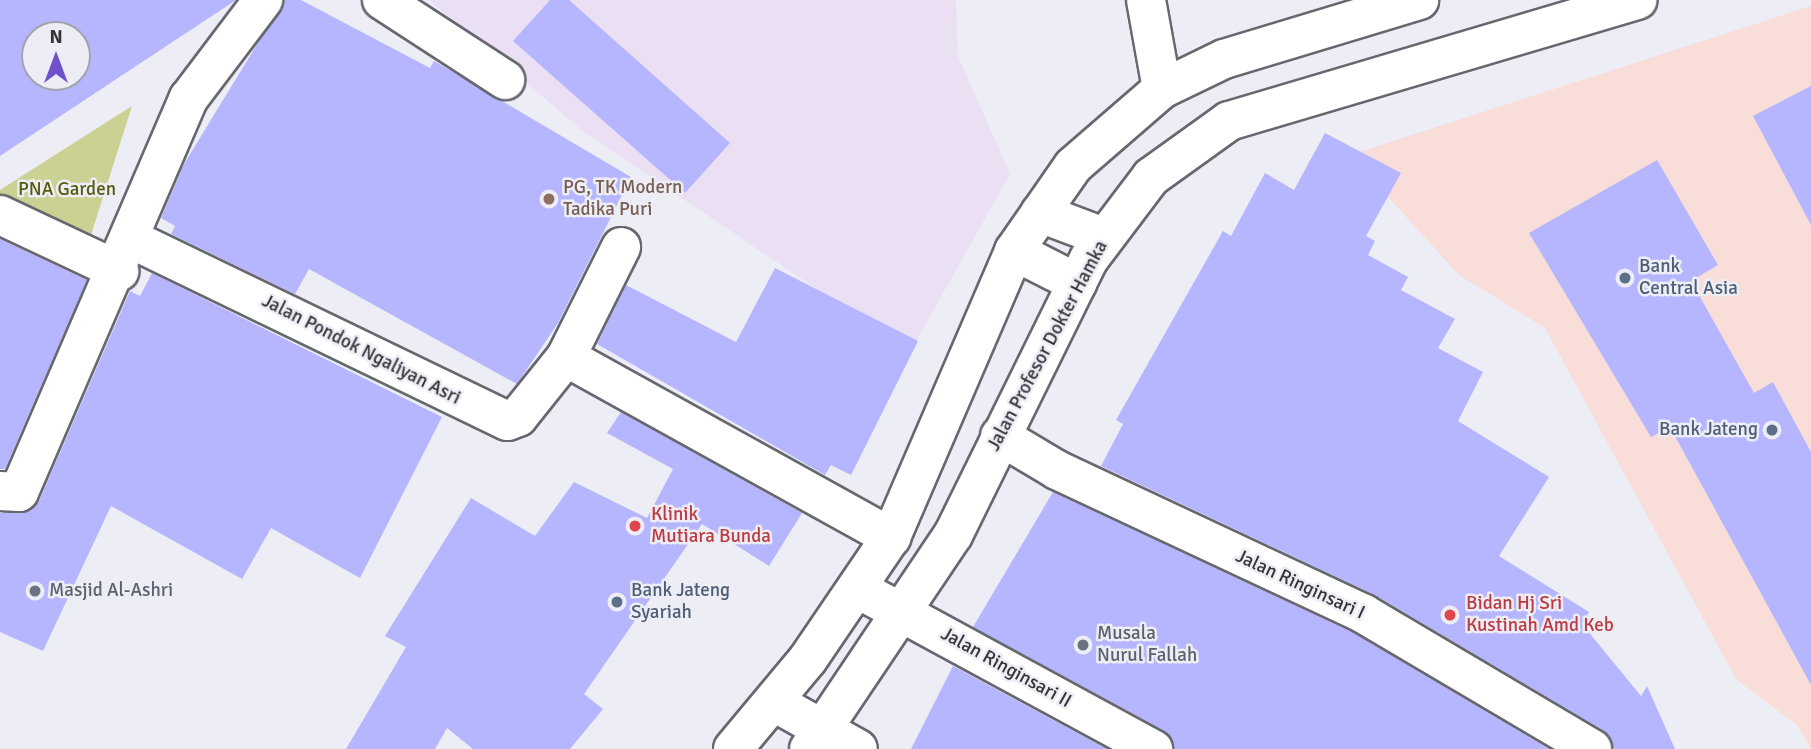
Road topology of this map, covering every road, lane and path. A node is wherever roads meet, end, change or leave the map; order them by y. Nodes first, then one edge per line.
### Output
1 (263, 0) edge
2 (382, 0) edge
3 (1146, 0) edge
4 (1419, 0) edge
5 (1637, 0) edge
6 (505, 80) dead end
7 (1162, 89) junction
8 (1040, 213) junction
9 (0, 215) edge
10 (1104, 237) junction
11 (621, 247) dead end
12 (1014, 251) junction
13 (126, 256) junction
14 (1077, 283) junction
15 (566, 357) junction
16 (1000, 436) junction
17 (0, 491) edge
18 (891, 537) junction
19 (859, 589) junction
20 (905, 612) junction
21 (774, 702) junction
22 (817, 740) edge
23 (733, 749) edge
24 (858, 749) edge
25 (1153, 749) edge
26 (1592, 749) edge

1 - 13 street
2 - 6 street
3 - 7 street
4 - 7 street
5 - 10 street, Jalan Profesor Dokter Hamka
7 - 8 street
8 - 10 street
8 - 12 street
9 - 13 street, Jalan Pondok Ngaliyan Asri
10 - 14 street, Jalan Profesor Dokter Hamka
11 - 15 street, Jalan Pondok Ngaliyan Asri
12 - 14 street
12 - 18 street
13 - 15 street, Jalan Pondok Ngaliyan Asri
13 - 17 street
14 - 16 street, Jalan Profesor Dokter Hamka
15 - 18 street
16 - 20 street, Jalan Profesor Dokter Hamka
16 - 26 street, Jalan Ringinsari I
18 - 19 street
19 - 20 street, Jalan Ringinsari II
19 - 21 street
20 - 22 street, Jalan Profesor Dokter Hamka
20 - 25 street, Jalan Ringinsari II
21 - 22 street
21 - 23 street
22 - 24 street

